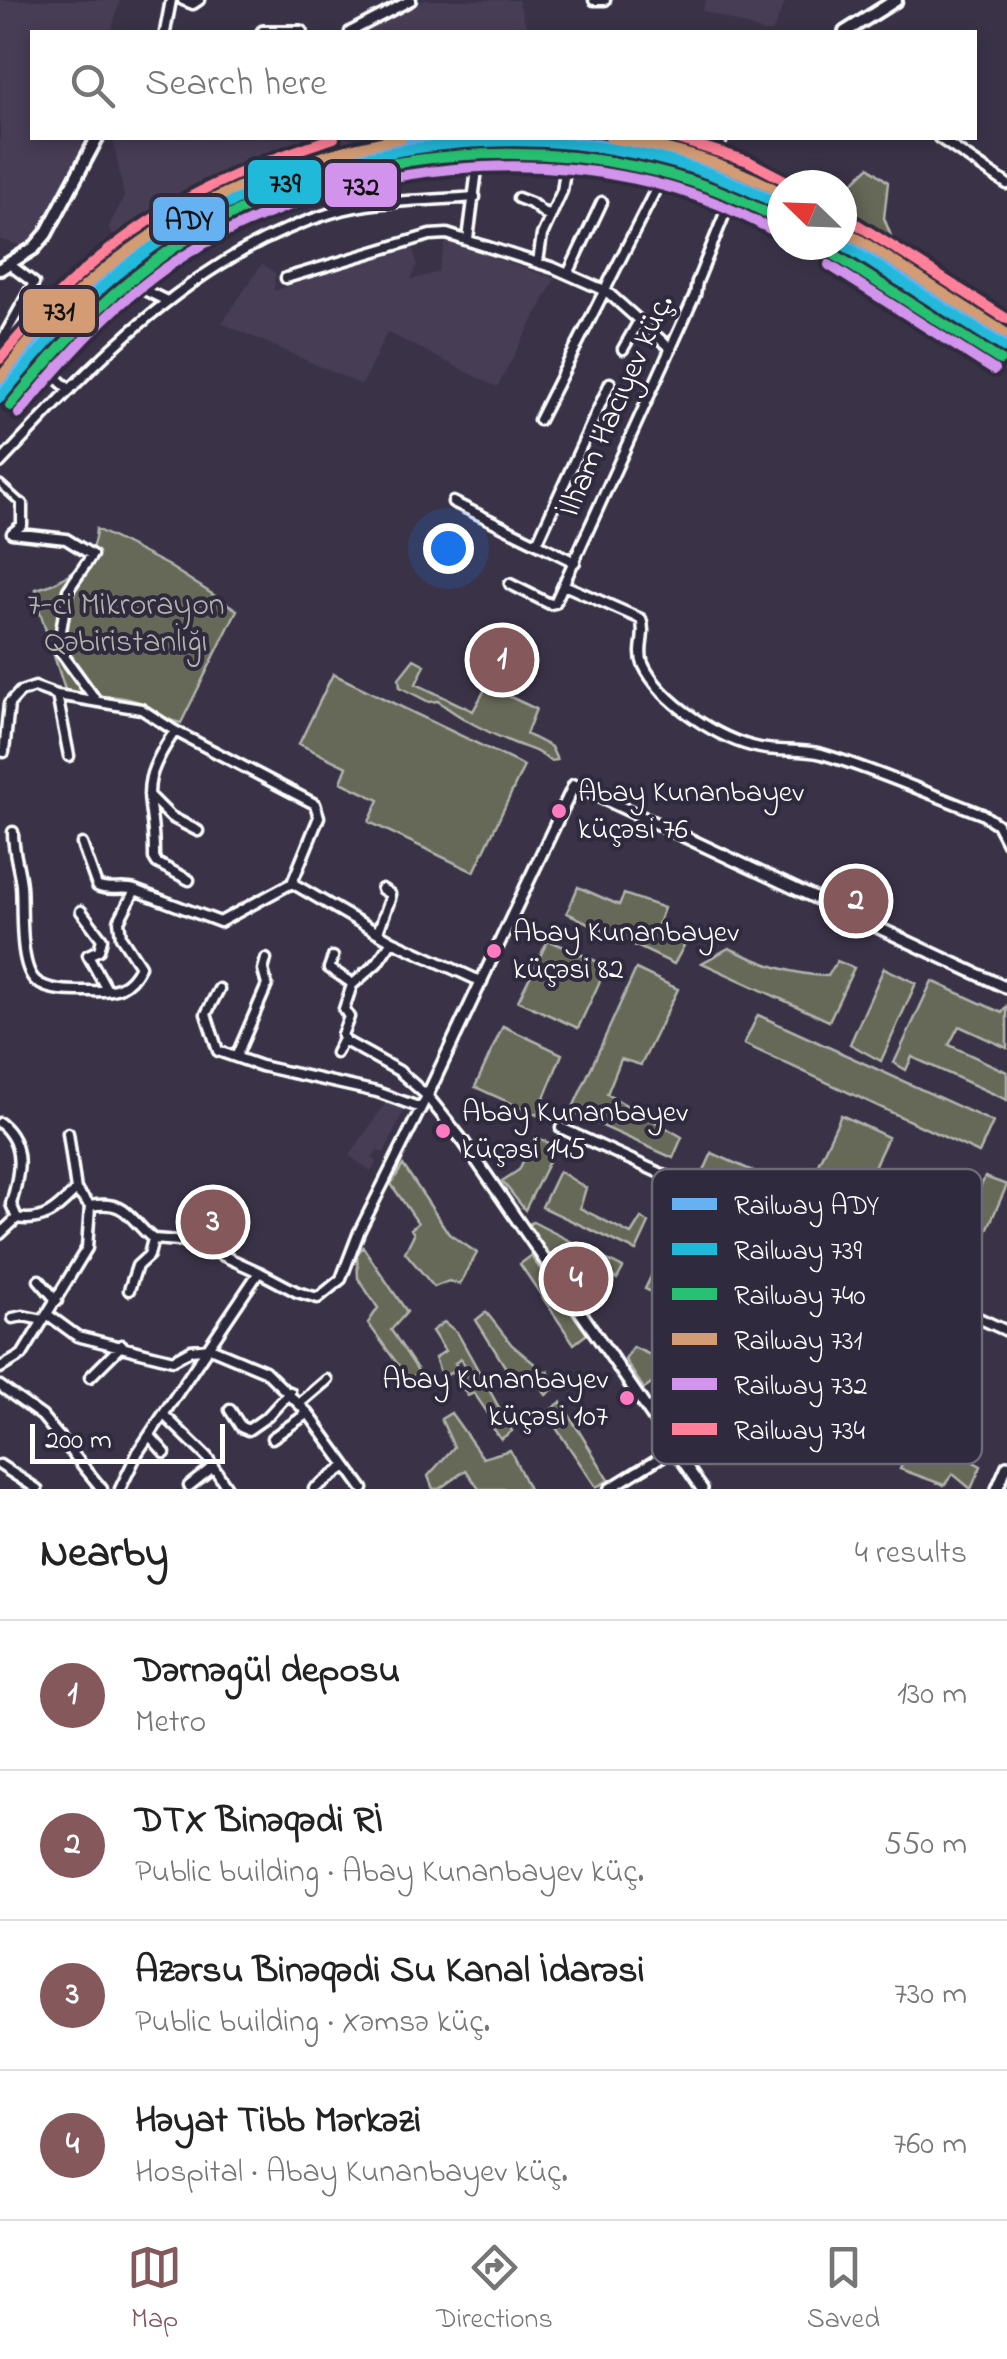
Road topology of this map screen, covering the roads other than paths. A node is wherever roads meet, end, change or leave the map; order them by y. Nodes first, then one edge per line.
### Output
1 (172, 0) edge
2 (183, 0) edge
3 (199, 0) edge
4 (411, 0) edge
5 (594, 0) edge
6 (605, 0) edge
7 (896, 0) edge
8 (395, 4) edge
9 (165, 30) edge
10 (353, 30) edge
11 (847, 30) edge
12 (97, 140) edge
13 (722, 140) edge
14 (943, 140) edge
15 (518, 157) dead end
16 (566, 158) dead end
17 (755, 178) dead end
18 (1007, 184) edge
19 (658, 185) dead end
20 (475, 197) junction
21 (518, 198) dead end
22 (746, 200) dead end
23 (602, 202) dead end
24 (550, 218) junction
25 (468, 239) junction
26 (538, 262) junction
27 (5, 266) edge
28 (568, 274) junction
29 (286, 278) dead end
30 (140, 288) dead end
31 (606, 291) junction
32 (168, 301) junction
33 (639, 321) junction
34 (0, 344) edge
35 (623, 349) dead end
36 (671, 349) junction
37 (40, 365) dead end
38 (610, 383) dead end
39 (70, 390) junction
40 (538, 420) dead end
41 (0, 463) edge
42 (0, 484) edge
43 (453, 502) dead end
44 (22, 504) joint
45 (537, 543) junction
46 (575, 562) junction
47 (510, 584) dead end
48 (564, 585) junction
49 (58, 694) junction
50 (94, 699) junction
51 (4, 704) edge
52 (175, 731) junction
53 (4, 752) dead end
54 (69, 756) dead end
55 (146, 792) junction
56 (198, 831) dead end
57 (12, 832) dead end
58 (1007, 843) edge
59 (82, 844) dead end
60 (189, 880) dead end
61 (292, 883) junction
62 (382, 889) dead end
63 (134, 890) junction
64 (81, 912) dead end
65 (378, 932) junction
66 (392, 941) junction
67 (333, 957) dead end
68 (266, 959) dead end
69 (482, 982) junction
70 (353, 984) junction
71 (1007, 988) edge
72 (219, 989) dead end
73 (108, 990) junction
74 (331, 1030) dead end
75 (342, 1037) junction
76 (336, 1053) dead end
77 (236, 1057) junction
78 (427, 1096) junction
79 (421, 1108) junction
80 (0, 1123) edge
81 (561, 1128) dead end
82 (25, 1129) dead end
83 (11, 1132) junction
84 (68, 1133) dead end
85 (652, 1170) edge
86 (76, 1190) junction
87 (90, 1206) junction
88 (17, 1218) junction
89 (0, 1234) edge
90 (153, 1239) junction
91 (260, 1272) junction
92 (39, 1280) dead end
93 (129, 1290) dead end
94 (57, 1301) junction
95 (45, 1317) junction
96 (13, 1318) dead end
97 (982, 1320) edge
98 (1007, 1331) edge
99 (122, 1345) junction
100 (210, 1348) junction
101 (0, 1368) edge
102 (90, 1378) dead end
103 (327, 1380) dead end
104 (0, 1386) edge
105 (290, 1392) junction
106 (300, 1403) junction
107 (230, 1410) dead end
108 (308, 1414) junction
109 (164, 1416) junction
110 (652, 1417) edge
111 (150, 1436) junction
112 (272, 1438) dead end
113 (165, 1453) dead end
114 (655, 1464) edge
115 (684, 1464) edge
116 (0, 1465) edge
117 (213, 1466) junction
118 (346, 1466) junction
119 (1007, 1466) edge
120 (190, 1486) dead end
121 (37, 1489) edge
122 (102, 1489) edge
123 (120, 1489) edge
124 (228, 1489) edge
125 (314, 1489) edge
126 (363, 1489) edge
127 (610, 1489) edge
128 (702, 1489) edge
129 (997, 1489) edge

1 - 9 street
2 - 3 street
4 - 8 street
5 - 6 street
7 - 11 main road
8 - 10 street
12 - 27 main road
13 - 17 street
14 - 18 street
15 - 20 street
16 - 24 street
19 - 31 street
20 - 25 street
20 - 32 street
21 - 24 street
22 - 36 street, İlham Hacıyev küç.
23 - 28 street
24 - 26 street
25 - 26 street
25 - 29 street
26 - 28 street
27 - 34 street
28 - 31 street
30 - 32 street
31 - 33 street
31 - 40 street
32 - 39 street
33 - 35 street
33 - 36 street
36 - 46 street, İlham Hacıyev küç.
37 - 39 street
38 - 45 street
39 - 41 street
42 - 44 street
43 - 45 street
44 - 50 street
45 - 46 street
46 - 48 street, İlham Hacıyev küç.
47 - 48 street
48 - 58 street
49 - 50 street
49 - 51 street
49 - 54 street
50 - 52 street
51 - 53 street
52 - 55 street
52 - 61 street
55 - 56 street
55 - 60 street
57 - 73 street
59 - 63 street
61 - 63 street
61 - 65 street
62 - 65 street
63 - 73 street
64 - 73 street
65 - 66 street
66 - 69 street
66 - 70 street
67 - 70 street
68 - 77 street
69 - 71 street
69 - 78 street
70 - 75 street
72 - 77 street
74 - 75 street
75 - 76 street
75 - 78 street
77 - 79 street
78 - 79 street
78 - 110 street
79 - 91 street
80 - 83 street
81 - 85 street
82 - 83 street
83 - 88 street
84 - 86 street
86 - 87 street
86 - 88 street
87 - 90 street
87 - 94 street
88 - 89 street
90 - 91 street
90 - 93 street
91 - 100 street
92 - 94 street
94 - 95 street
95 - 96 street
95 - 99 street
95 - 101 street
97 - 98 street
99 - 100 street
99 - 102 street
100 - 105 street
100 - 109 street
103 - 106 street
104 - 122 street
105 - 106 street
105 - 107 street
106 - 108 street
108 - 112 street
108 - 118 street
109 - 111 street
109 - 117 street
111 - 113 street
111 - 123 street
114 - 127 street
115 - 128 street
116 - 121 street
117 - 120 street
117 - 124 street
118 - 125 street
118 - 126 street
119 - 129 street

